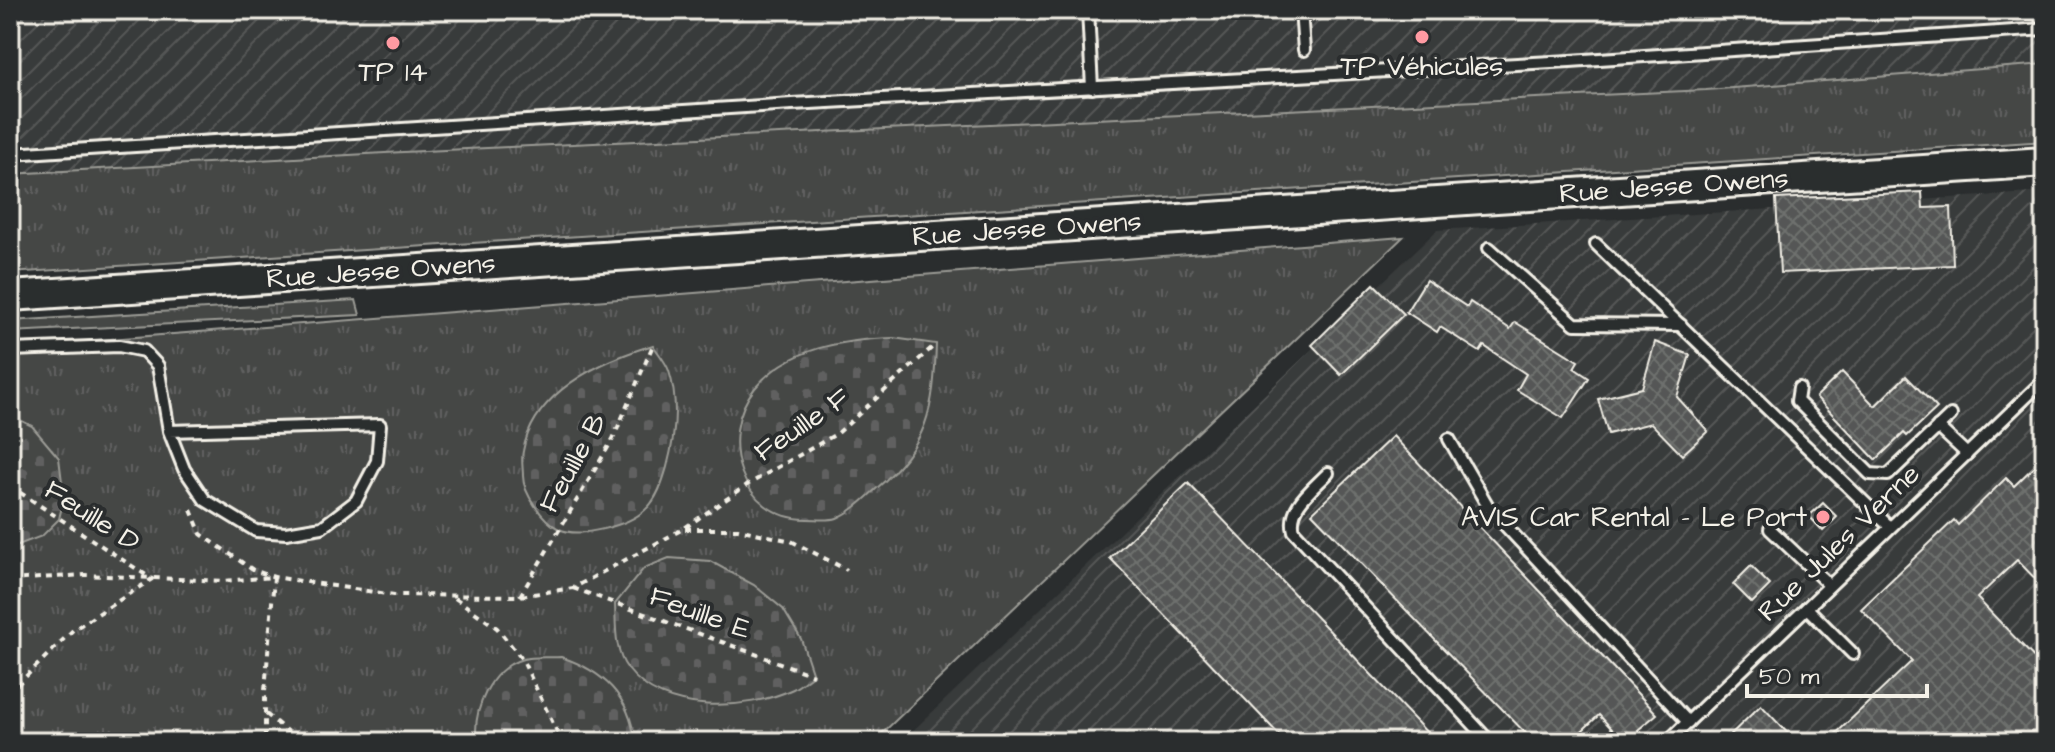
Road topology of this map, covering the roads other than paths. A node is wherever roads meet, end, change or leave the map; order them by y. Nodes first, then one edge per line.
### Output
1 (1088, 10) edge
2 (1301, 10) edge
3 (2045, 29) edge
4 (1304, 50) dead end
5 (1092, 88) junction
6 (10, 154) edge
7 (2045, 162) edge
8 (1596, 244) dead end
9 (1489, 248) dead end
10 (10, 296) edge
11 (1681, 325) junction
12 (10, 350) edge
13 (2045, 379) edge
14 (1799, 388) dead end
15 (1951, 415) dead end
16 (1938, 427) junction
17 (169, 431) junction
18 (1449, 439) dead end
19 (1967, 454) junction
20 (1328, 473) dead end
21 (1890, 527) junction
22 (1770, 529) dead end
23 (1829, 585) junction
24 (1807, 608) junction
25 (1853, 654) dead end
26 (1688, 722) junction
27 (1490, 742) edge
28 (1667, 742) edge

1 - 5 lane
2 - 4 lane
3 - 5 lane
5 - 6 lane
7 - 10 main road, Rue Jesse Owens
8 - 11 lane
9 - 11 lane
11 - 21 lane
12 - 17 lane
13 - 19 lane, Rue Jules Verne
14 - 16 lane
15 - 16 lane
16 - 19 lane
17 - 17 lane
18 - 26 lane
19 - 21 lane, Rue Jules Verne
20 - 27 lane
21 - 23 lane, Rue Jules Verne
22 - 23 lane
23 - 24 lane, Rue Jules Verne
24 - 25 lane
24 - 26 lane, Rue Jules Verne
26 - 28 lane, Rue Jules Verne

